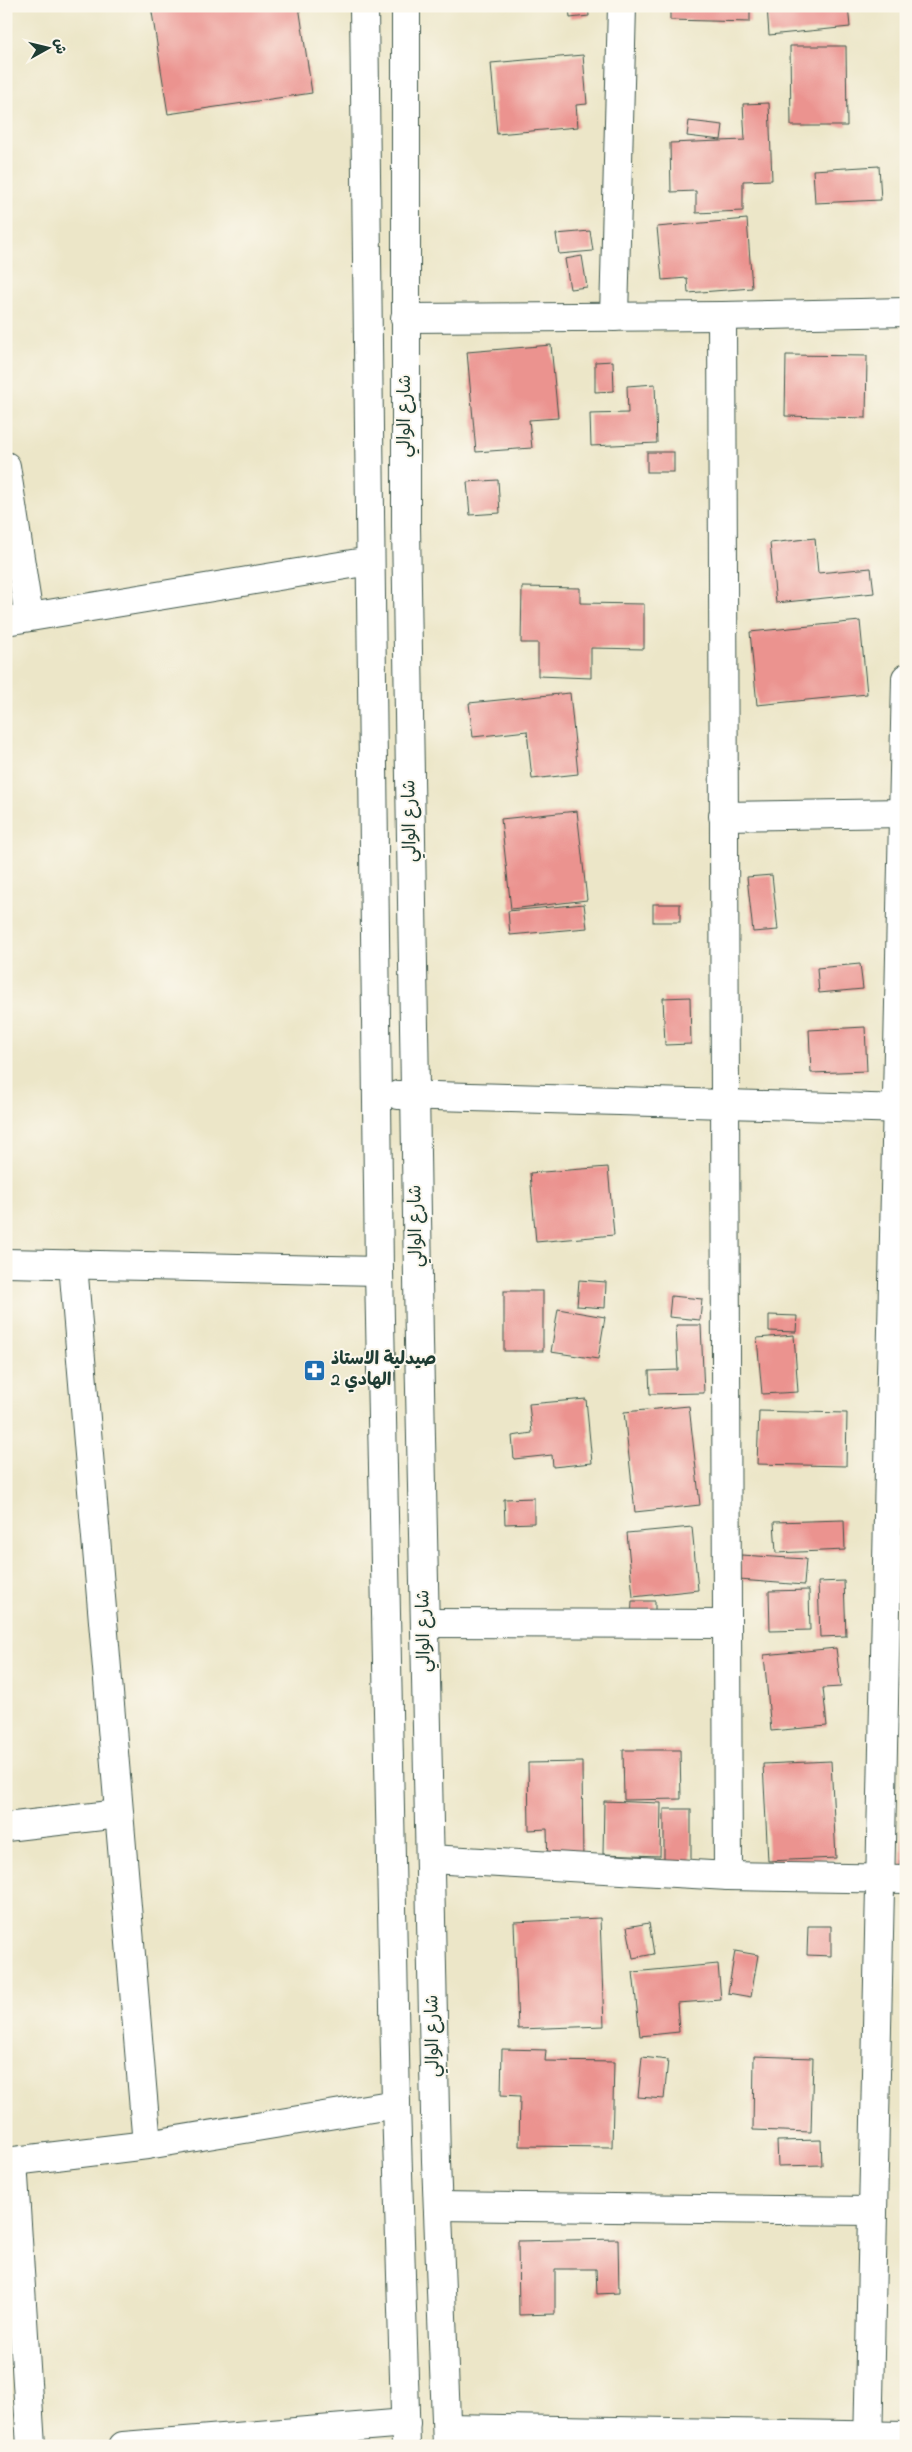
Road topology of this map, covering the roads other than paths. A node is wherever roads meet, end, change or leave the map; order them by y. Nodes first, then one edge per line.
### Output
1 (364, 6) edge
2 (406, 6) edge
3 (622, 6) edge
4 (906, 312) edge
5 (614, 316) junction
6 (722, 316) junction
7 (405, 318) junction
8 (6, 466) edge
9 (370, 561) junction
10 (18, 619) edge
11 (906, 678) edge
12 (903, 813) junction
13 (723, 816) junction
14 (377, 1094) junction
15 (416, 1095) junction
16 (724, 1104) junction
17 (901, 1109) edge
18 (6, 1263) edge
19 (73, 1264) junction
20 (379, 1271) junction
21 (425, 1623) junction
22 (726, 1624) junction
23 (119, 1814) junction
24 (6, 1827) edge
25 (430, 1858) junction
26 (728, 1876) junction
27 (893, 1879) edge
28 (396, 2104) junction
29 (147, 2145) junction
30 (10, 2162) edge
31 (438, 2206) junction
32 (873, 2211) junction
33 (406, 2434) edge
34 (906, 2436) edge
35 (447, 2437) edge
36 (868, 2441) edge
37 (31, 2446) edge
38 (123, 2446) edge

1 - 9 street
2 - 7 street, شارع الوالي
3 - 5 street
4 - 6 street
5 - 6 street
5 - 7 street
6 - 13 street
7 - 15 street, شارع الوالي
8 - 10 street
9 - 10 street
9 - 14 street
11 - 12 street
12 - 13 street
12 - 17 street
13 - 16 street
14 - 15 street
14 - 20 street
15 - 16 street
15 - 21 street, شارع الوالي
16 - 17 street
16 - 22 street
17 - 27 street
18 - 19 street
19 - 20 street
19 - 23 street
20 - 28 street
21 - 22 street
21 - 25 street, شارع الوالي
22 - 26 street
23 - 24 street
23 - 29 street
25 - 26 street
25 - 31 street, شارع الوالي
26 - 27 street
27 - 32 street
28 - 29 street
28 - 33 street
29 - 30 street
30 - 37 street
31 - 32 street
31 - 35 street, شارع الوالي
32 - 36 street
33 - 38 street
34 - 36 street
35 - 36 street

